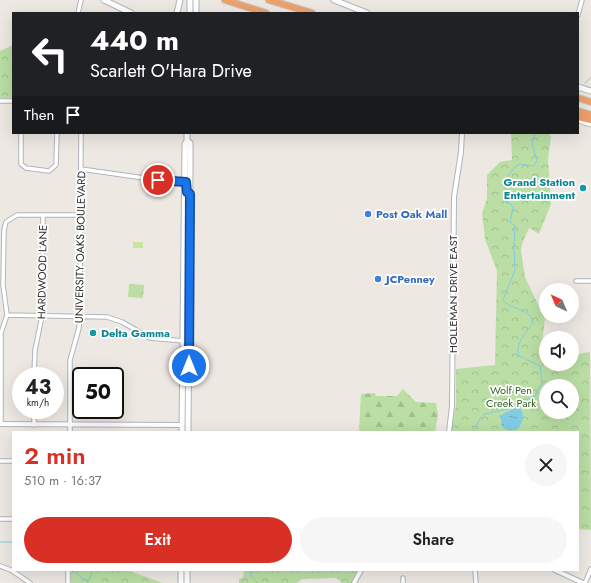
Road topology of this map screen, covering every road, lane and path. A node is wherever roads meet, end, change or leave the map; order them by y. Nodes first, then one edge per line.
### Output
1 (81, 0) edge
2 (104, 0) edge
3 (180, 0) edge
4 (190, 0) edge
5 (196, 0) edge
6 (225, 0) edge
7 (270, 0) edge
8 (334, 0) edge
9 (582, 0) edge
10 (78, 12) edge
11 (129, 12) edge
12 (177, 12) edge
13 (190, 12) edge
14 (196, 12) edge
15 (263, 12) edge
16 (309, 12) edge
17 (364, 12) edge
18 (579, 12) edge
19 (579, 87) edge
20 (591, 91) edge
21 (579, 98) edge
22 (0, 101) edge
23 (12, 101) edge
24 (591, 102) edge
25 (579, 111) edge
26 (591, 115) edge
27 (579, 117) edge
28 (579, 120) edge
29 (591, 120) edge
30 (591, 124) edge
31 (21, 134) edge
32 (57, 134) edge
33 (81, 134) edge
34 (187, 134) edge
35 (462, 134) edge
36 (187, 141) junction
37 (81, 169) junction
38 (185, 182) junction
39 (190, 194) junction
40 (80, 215) junction
41 (43, 216) junction
42 (187, 250) junction
43 (576, 281) dead end
44 (591, 281) edge
45 (184, 297) junction
46 (6, 315) junction
47 (189, 315) junction
48 (42, 316) junction
49 (80, 316) junction
50 (184, 341) junction
51 (189, 358) junction
52 (34, 367) edge
53 (188, 414) junction
54 (34, 419) edge
55 (0, 424) edge
56 (34, 425) junction
57 (70, 425) junction
58 (182, 425) junction
59 (70, 431) edge
60 (185, 431) edge
61 (185, 431) edge
62 (449, 431) edge
63 (0, 461) edge
64 (12, 461) edge
65 (0, 519) edge
66 (12, 519) edge
67 (0, 566) edge
68 (591, 569) edge
69 (12, 571) edge
70 (12, 571) edge
71 (68, 571) edge
72 (181, 571) edge
73 (187, 571) edge
74 (360, 571) edge
75 (476, 571) edge
76 (557, 571) edge
77 (30, 583) edge
78 (68, 583) edge
79 (181, 583) edge
80 (187, 583) edge
81 (354, 583) edge
82 (476, 583) edge
83 (584, 583) edge

1 - 10 street
2 - 11 main road
3 - 12 main road
4 - 13 main road
5 - 14 main road
6 - 15 highway
7 - 16 highway
8 - 17 main road
9 - 18 street
19 - 20 main road
21 - 24 highway
22 - 23 street
25 - 26 highway
27 - 29 highway
28 - 30 main road
31 - 32 street
33 - 37 street, UNIVERSITY OAKS BOULEVARD
34 - 36 main road
35 - 62 street, HOLLEMAN DRIVE EAST
36 - 38 main road
36 - 39 main road
37 - 38 street
37 - 40 street, UNIVERSITY OAKS BOULEVARD
38 - 39 main road
38 - 42 main road
39 - 42 main road
40 - 41 street
40 - 49 street, UNIVERSITY OAKS BOULEVARD
41 - 46 street
41 - 48 street, HARDWOOD LANE
42 - 45 main road
42 - 47 main road
43 - 44 street
45 - 47 main road
45 - 50 main road
46 - 48 street
46 - 55 street
47 - 51 main road
48 - 49 street
48 - 52 street, HARDWOOD LANE
49 - 50 street
49 - 57 street, UNIVERSITY OAKS BOULEVARD
50 - 51 main road
50 - 58 main road
51 - 53 main road
53 - 58 main road
53 - 61 main road
54 - 56 street
55 - 56 street
56 - 57 street
57 - 58 street
57 - 59 street, UNIVERSITY OAKS BOULEVARD
58 - 60 main road
63 - 64 street
65 - 66 street
67 - 69 street
68 - 83 street
70 - 77 street
71 - 78 street
72 - 79 main road
73 - 80 main road
74 - 81 street
75 - 82 street
76 - 83 street

